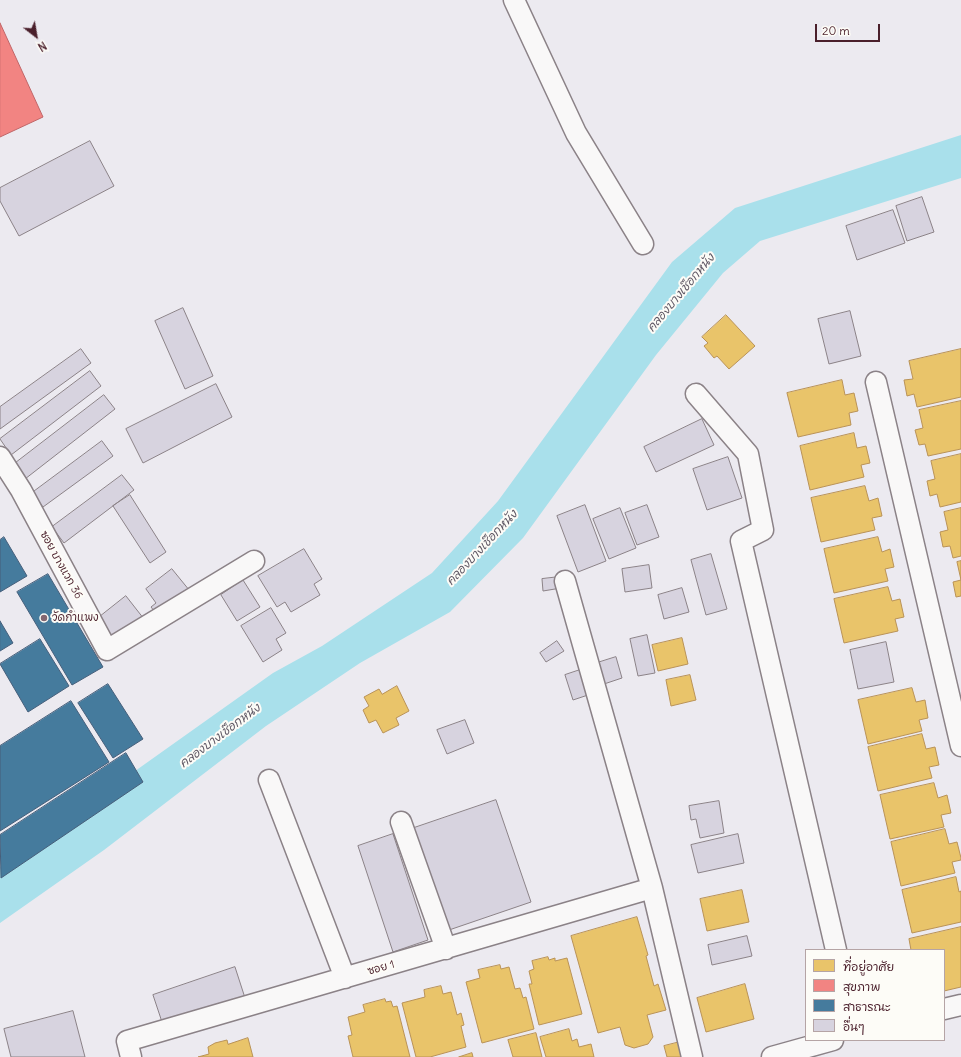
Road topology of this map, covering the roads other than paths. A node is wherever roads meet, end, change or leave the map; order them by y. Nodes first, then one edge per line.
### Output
1 (514, 0) edge
2 (643, 244) dead end
3 (876, 382) dead end
4 (696, 394) dead end
5 (0, 457) edge
6 (254, 561) dead end
7 (565, 581) dead end
8 (961, 746) edge
9 (269, 780) dead end
10 (402, 822) dead end
11 (652, 888) junction
12 (446, 949) junction
13 (836, 949) edge
14 (346, 978) junction
15 (961, 1005) edge
16 (945, 1009) edge
17 (829, 1041) edge
18 (131, 1057) edge
19 (692, 1057) edge
20 (772, 1057) edge

1 - 2 street
3 - 8 street
4 - 13 street
5 - 6 street, ซอย บางแวก 36
7 - 11 street
9 - 14 street
10 - 12 street
11 - 12 street, ซอย 1
11 - 19 street
12 - 14 street, ซอย 1
14 - 18 street, ซอย 1
15 - 16 street
17 - 20 street

